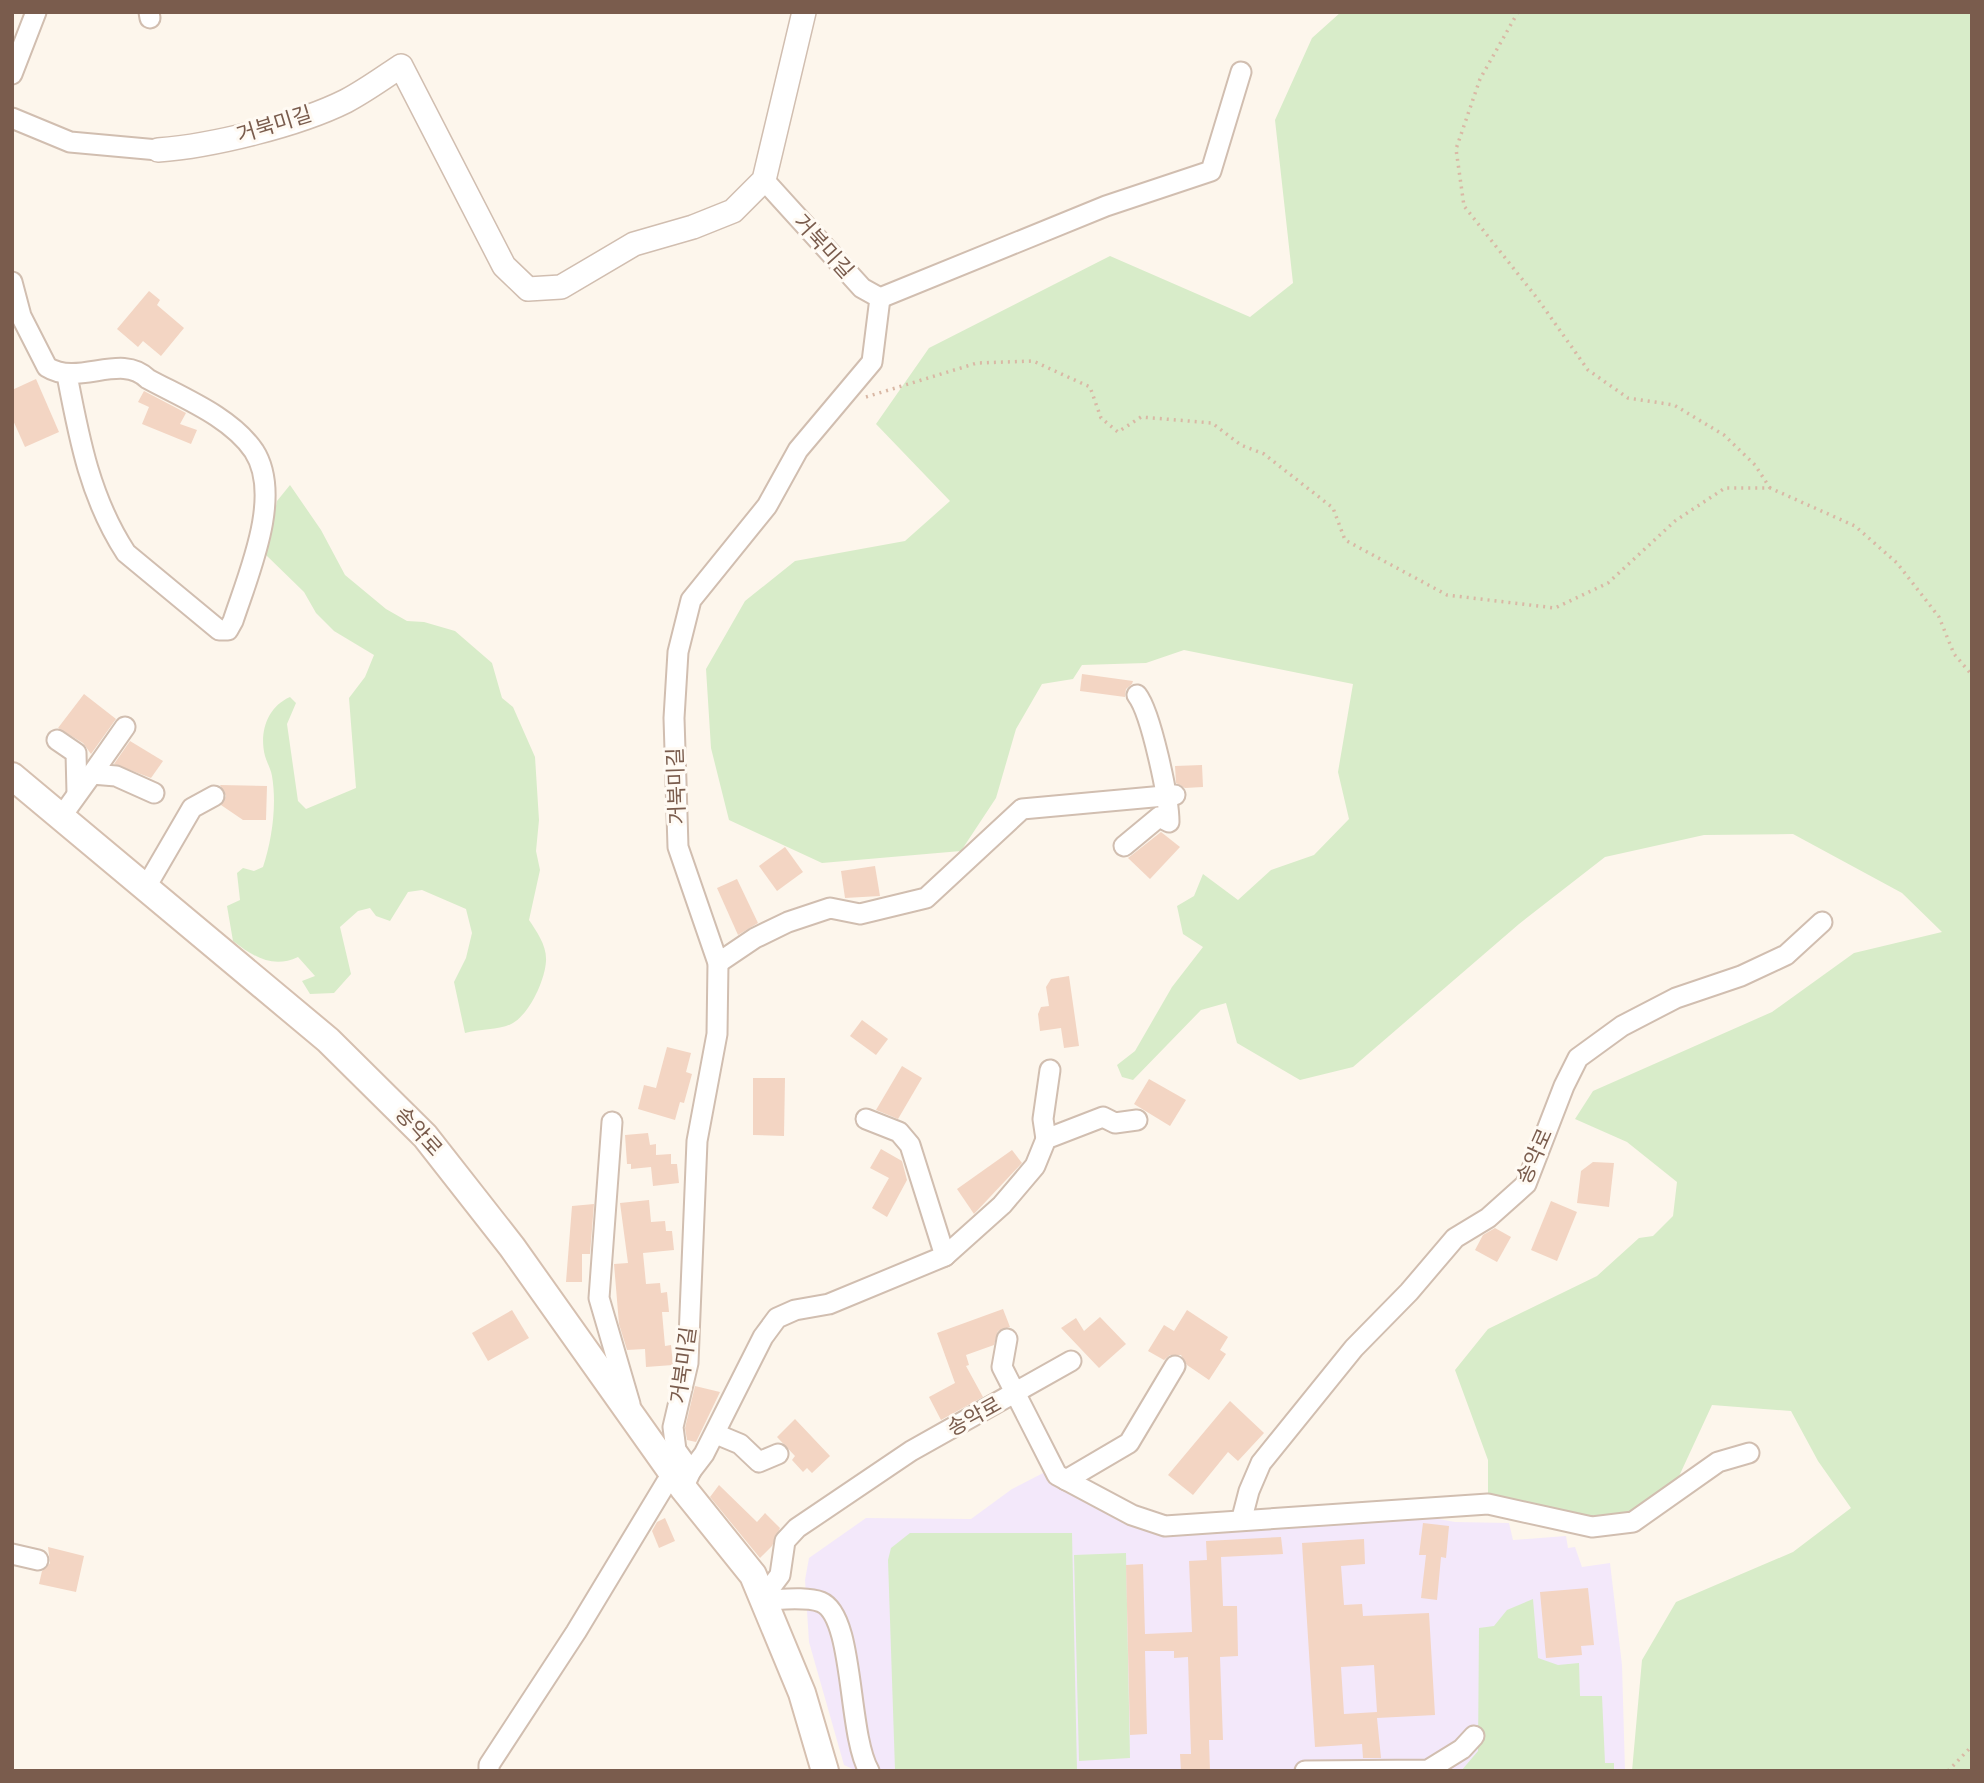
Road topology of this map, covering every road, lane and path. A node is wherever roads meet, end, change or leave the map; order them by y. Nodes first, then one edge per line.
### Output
1 (804, 12) edge
2 (1518, 12) edge
3 (37, 14) edge
4 (1241, 72) dead end
5 (12, 74) edge
6 (12, 118) edge
7 (158, 150) joint
8 (764, 180) junction
9 (12, 282) edge
10 (880, 298) junction
11 (67, 375) junction
12 (834, 407) junction
13 (1770, 488) junction
14 (1972, 675) edge
15 (1137, 695) dead end
16 (125, 727) dead end
17 (57, 740) dead end
18 (92, 774) junction
19 (12, 776) edge
20 (12, 788) edge
21 (154, 793) dead end
22 (77, 794) junction
23 (214, 796) dead end
24 (1171, 796) junction
25 (61, 817) junction
26 (1124, 846) dead end
27 (146, 887) junction
28 (1822, 922) dead end
29 (718, 963) junction
30 (1050, 1070) dead end
31 (866, 1119) dead end
32 (1137, 1120) dead end
33 (612, 1122) dead end
34 (1046, 1139) junction
35 (945, 1256) junction
36 (1007, 1339) dead end
37 (1071, 1361) dead end
38 (1175, 1366) dead end
39 (1013, 1394) junction
40 (636, 1425) junction
41 (716, 1434) junction
42 (1749, 1453) dead end
43 (778, 1454) dead end
44 (1066, 1480) junction
45 (680, 1481) junction
46 (1242, 1518) junction
47 (12, 1553) edge
48 (38, 1560) dead end
49 (761, 1600) junction
50 (1474, 1736) dead end
51 (1972, 1746) edge
52 (489, 1771) edge
53 (814, 1771) edge
54 (825, 1771) edge
55 (869, 1771) edge
56 (1305, 1771) edge
57 (1428, 1771) edge
58 (1948, 1771) edge

1 - 8 street
2 - 13 path
3 - 5 street
4 - 10 street
6 - 7 street
7 - 8 street, 거북미길
8 - 10 street, 거북미길
9 - 11 street
10 - 12 street, 거북미길
11 - 11 street
12 - 13 path
12 - 29 street, 거북미길
13 - 14 path
15 - 24 street
16 - 18 street
17 - 22 street
18 - 21 street
18 - 22 street
19 - 25 main road, 송악로
20 - 45 main road
22 - 25 street
23 - 27 street
24 - 26 street
24 - 29 street
25 - 27 main road, 송악로
27 - 40 main road, 송악로
28 - 46 street, 송악로
29 - 45 street, 거북미길
30 - 34 street
31 - 35 street
32 - 34 street
33 - 40 street, 송악로
34 - 35 street
35 - 41 street
36 - 39 street
37 - 39 street
38 - 44 street
39 - 44 street, 송악로
39 - 49 street, 송악로
40 - 45 main road, 송악로
41 - 43 street
41 - 45 street
42 - 46 street, 송악로
44 - 46 street, 송악로
45 - 49 main road, 송악로
45 - 52 street
45 - 53 main road
47 - 48 street
49 - 54 main road, 송악로
49 - 55 street
50 - 57 street
51 - 58 path
56 - 57 street

